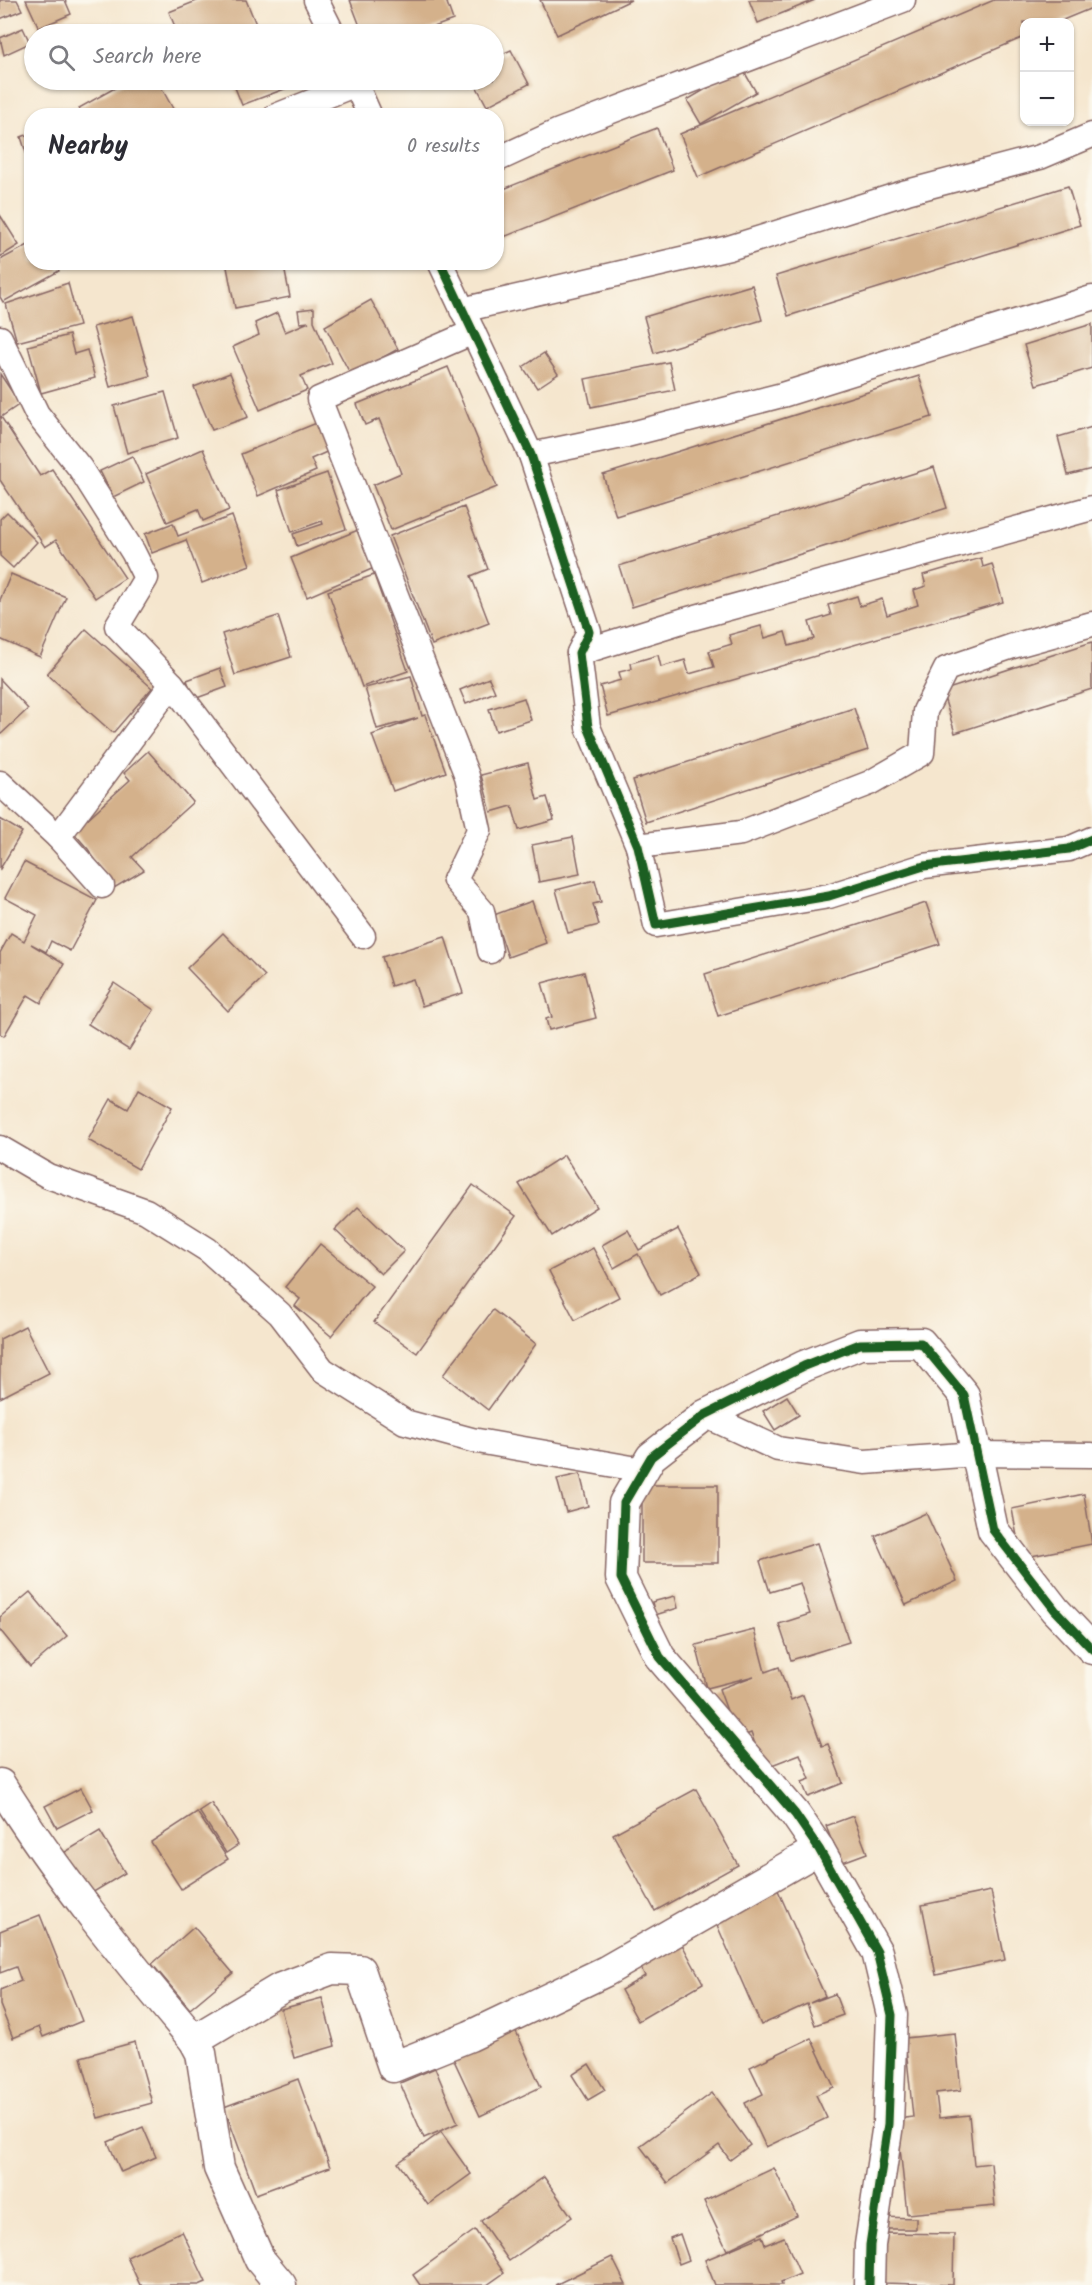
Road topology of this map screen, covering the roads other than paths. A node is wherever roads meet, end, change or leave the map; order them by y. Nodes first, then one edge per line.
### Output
1 (316, 0) edge
2 (903, 0) edge
3 (328, 24) edge
4 (336, 90) edge
5 (359, 90) edge
6 (295, 108) edge
7 (366, 108) edge
8 (1092, 135) edge
9 (504, 156) edge
10 (444, 270) edge
11 (1092, 298) edge
12 (462, 310) junction
13 (473, 332) junction
14 (0, 338) edge
15 (531, 455) junction
16 (1092, 508) edge
17 (1092, 624) edge
18 (579, 653) junction
19 (171, 684) junction
20 (0, 783) edge
21 (58, 837) junction
22 (1092, 839) edge
23 (638, 846) junction
24 (102, 886) dead end
25 (363, 936) dead end
26 (490, 951) dead end
27 (0, 1148) edge
28 (705, 1415) junction
29 (976, 1454) junction
30 (1092, 1455) edge
31 (643, 1470) junction
32 (1092, 1649) edge
33 (0, 1785) edge
34 (819, 1849) junction
35 (194, 2040) junction
36 (281, 2285) edge
37 (869, 2285) edge

1 - 3 street
2 - 9 street
4 - 6 street
5 - 7 street
8 - 12 street
10 - 12 street
11 - 15 street
12 - 13 street
13 - 15 street
13 - 26 street
14 - 19 street
15 - 18 street
16 - 18 street
17 - 23 street
18 - 23 street
19 - 21 street
19 - 25 street
20 - 21 street
21 - 24 street
22 - 23 street
27 - 31 street
28 - 29 street
28 - 29 street
28 - 31 street
29 - 30 street
29 - 32 street
31 - 34 street
33 - 35 street
34 - 35 street
34 - 37 street
35 - 36 street

